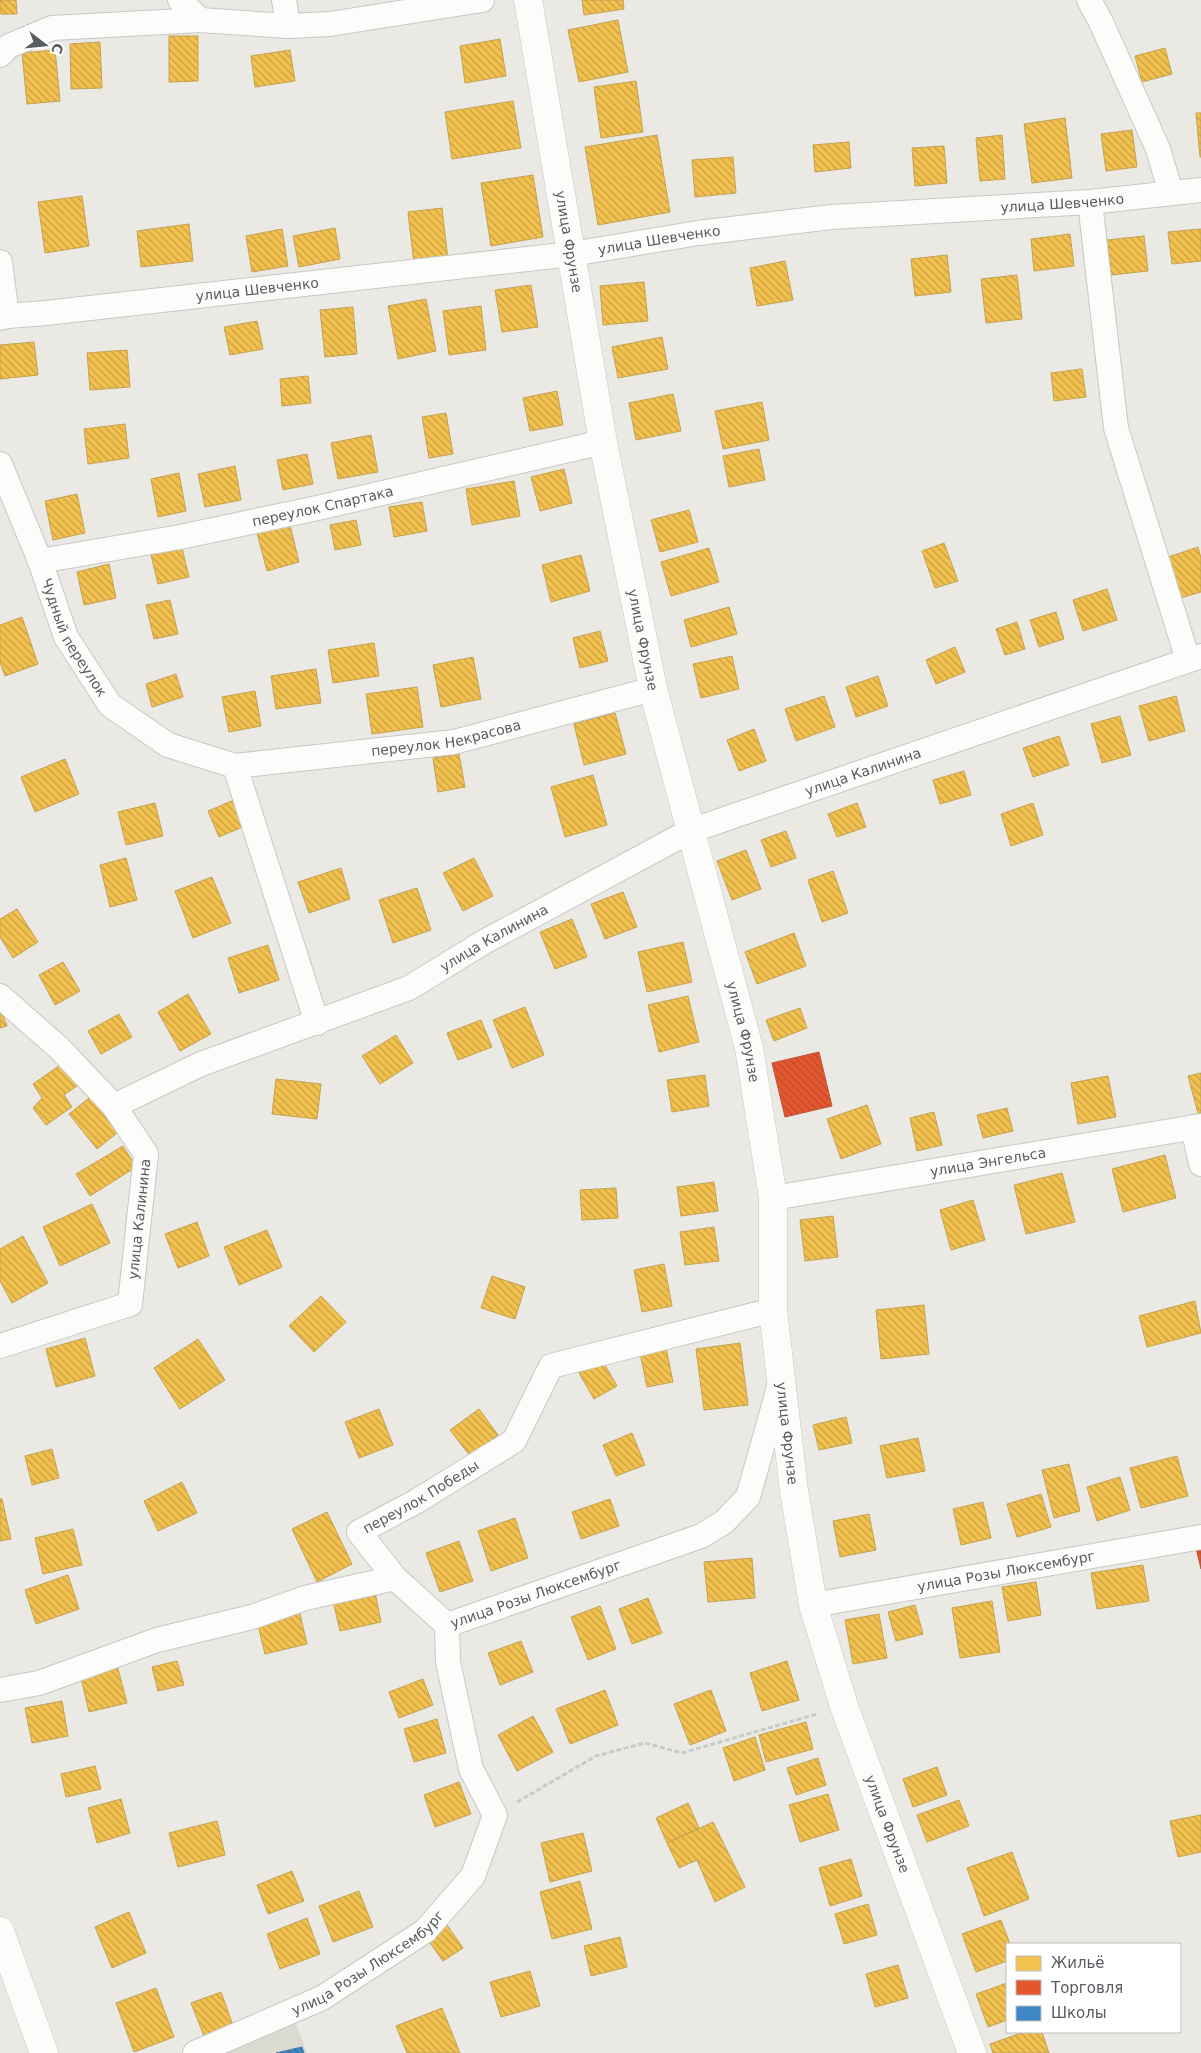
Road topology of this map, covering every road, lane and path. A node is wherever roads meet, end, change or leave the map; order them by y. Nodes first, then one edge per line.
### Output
1 (180, 0) edge
2 (284, 0) edge
3 (482, 0) edge
4 (528, 0) edge
5 (1089, 0) edge
6 (200, 20) junction
7 (288, 26) junction
8 (0, 55) edge
9 (1201, 190) edge
10 (1171, 193) junction
11 (1090, 202) junction
12 (572, 254) junction
13 (0, 262) edge
14 (4, 317) edge
15 (603, 442) junction
16 (0, 464) edge
17 (40, 561) junction
18 (1195, 658) edge
19 (653, 689) junction
20 (235, 766) junction
21 (690, 831) junction
22 (0, 996) edge
23 (317, 1023) junction
24 (114, 1106) junction
25 (1197, 1127) edge
26 (1201, 1164) edge
27 (773, 1198) junction
28 (773, 1310) junction
29 (0, 1346) edge
30 (781, 1378) junction
31 (1201, 1537) edge
32 (395, 1578) junction
33 (813, 1605) junction
34 (447, 1625) junction
35 (0, 1690) edge
36 (844, 1706) junction
37 (495, 1815) junction
38 (0, 1932) edge
39 (44, 2053) edge
40 (195, 2053) edge
41 (972, 2053) edge

1 - 6 street
2 - 7 street
3 - 7 street
4 - 12 street, улица Фрунзе
5 - 10 street
6 - 7 street
6 - 8 street
9 - 10 street, улица Шевченко
10 - 11 street, улица Шевченко
11 - 12 street, улица Шевченко
11 - 18 street
12 - 14 street, улица Шевченко
12 - 15 street, улица Фрунзе
13 - 14 street
15 - 17 street, переулок Спартака
15 - 19 street, улица Фрунзе
16 - 17 street, Чудный переулок
17 - 20 street, Чудный переулок
18 - 21 street, улица Калинина
19 - 20 street, переулок Некрасова
19 - 21 street, улица Фрунзе
20 - 23 street
21 - 23 street, улица Калинина
21 - 27 street, улица Фрунзе
22 - 24 street
23 - 24 street, улица Калинина
24 - 29 street, улица Калинина
25 - 26 street
25 - 27 street, улица Энгельса
27 - 28 street, улица Фрунзе
28 - 30 street, улица Фрунзе
28 - 32 street, переулок Победы
30 - 33 street, улица Фрунзе
30 - 34 street, улица Розы Люксембург
31 - 33 street, улица Розы Люксембург
32 - 34 street
32 - 35 street
33 - 36 street, улица Фрунзе
34 - 37 street, улица Розы Люксембург
36 - 37 path
36 - 41 street, улица Фрунзе
37 - 40 street, улица Розы Люксембург
38 - 39 street

